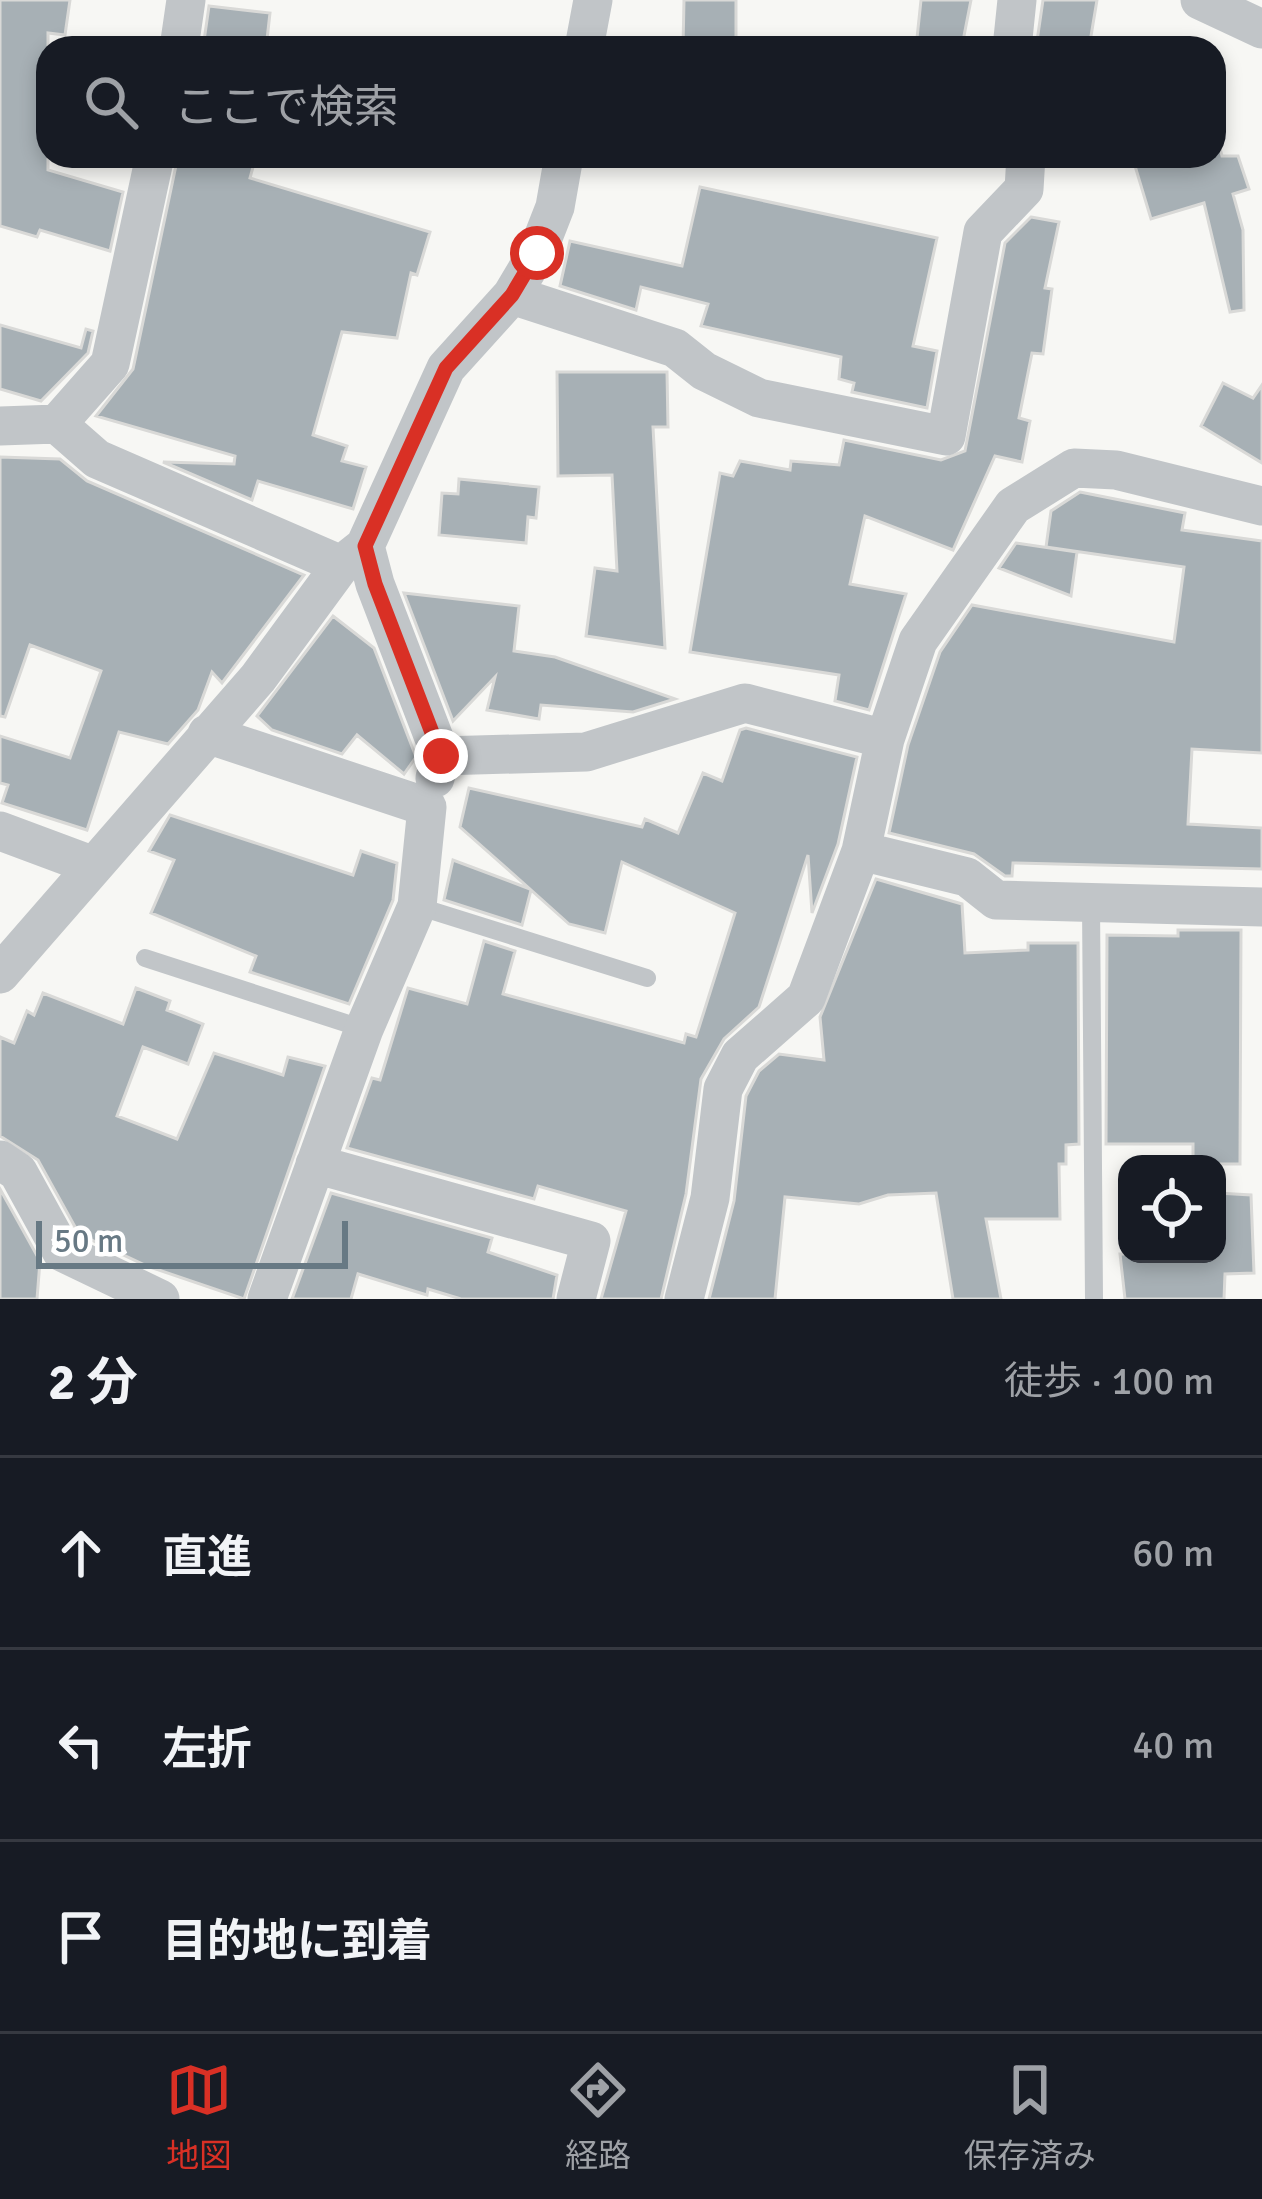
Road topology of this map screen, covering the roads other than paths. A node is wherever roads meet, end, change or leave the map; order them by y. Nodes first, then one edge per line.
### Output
1 (186, 0) edge
2 (593, 0) edge
3 (1017, 0) edge
4 (1200, 0) edge
5 (1262, 29) edge
6 (181, 36) edge
7 (586, 36) edge
8 (1013, 36) edge
9 (152, 168) edge
10 (562, 168) edge
11 (1025, 168) edge
12 (512, 295) junction
13 (57, 424) junction
14 (0, 427) edge
15 (1262, 506) edge
16 (353, 556) junction
17 (207, 734) junction
18 (885, 739) junction
19 (441, 756) junction
20 (427, 807) junction
21 (0, 831) edge
22 (861, 851) junction
23 (94, 866) junction
24 (1091, 903) junction
25 (417, 905) junction
26 (1262, 907) edge
27 (146, 958) dead end
28 (0, 974) edge
29 (647, 978) dead end
30 (364, 1029) junction
31 (0, 1160) edge
32 (315, 1164) junction
33 (160, 1299) edge
34 (267, 1299) edge
35 (576, 1299) edge
36 (685, 1299) edge
37 (1094, 1299) edge

1 - 6 street
2 - 7 street
3 - 8 street
4 - 5 street
9 - 13 street
10 - 12 street
11 - 12 street
12 - 16 street
13 - 14 street
13 - 16 street
15 - 18 street
16 - 17 street
16 - 19 street
17 - 20 street
17 - 23 street
18 - 19 street
18 - 22 street
19 - 20 street
20 - 25 street
21 - 23 street
22 - 24 street
22 - 36 street
23 - 28 street
24 - 26 street
24 - 37 lane
25 - 29 lane
25 - 30 street
27 - 30 lane
30 - 32 street
31 - 33 street
32 - 34 street
32 - 35 street

